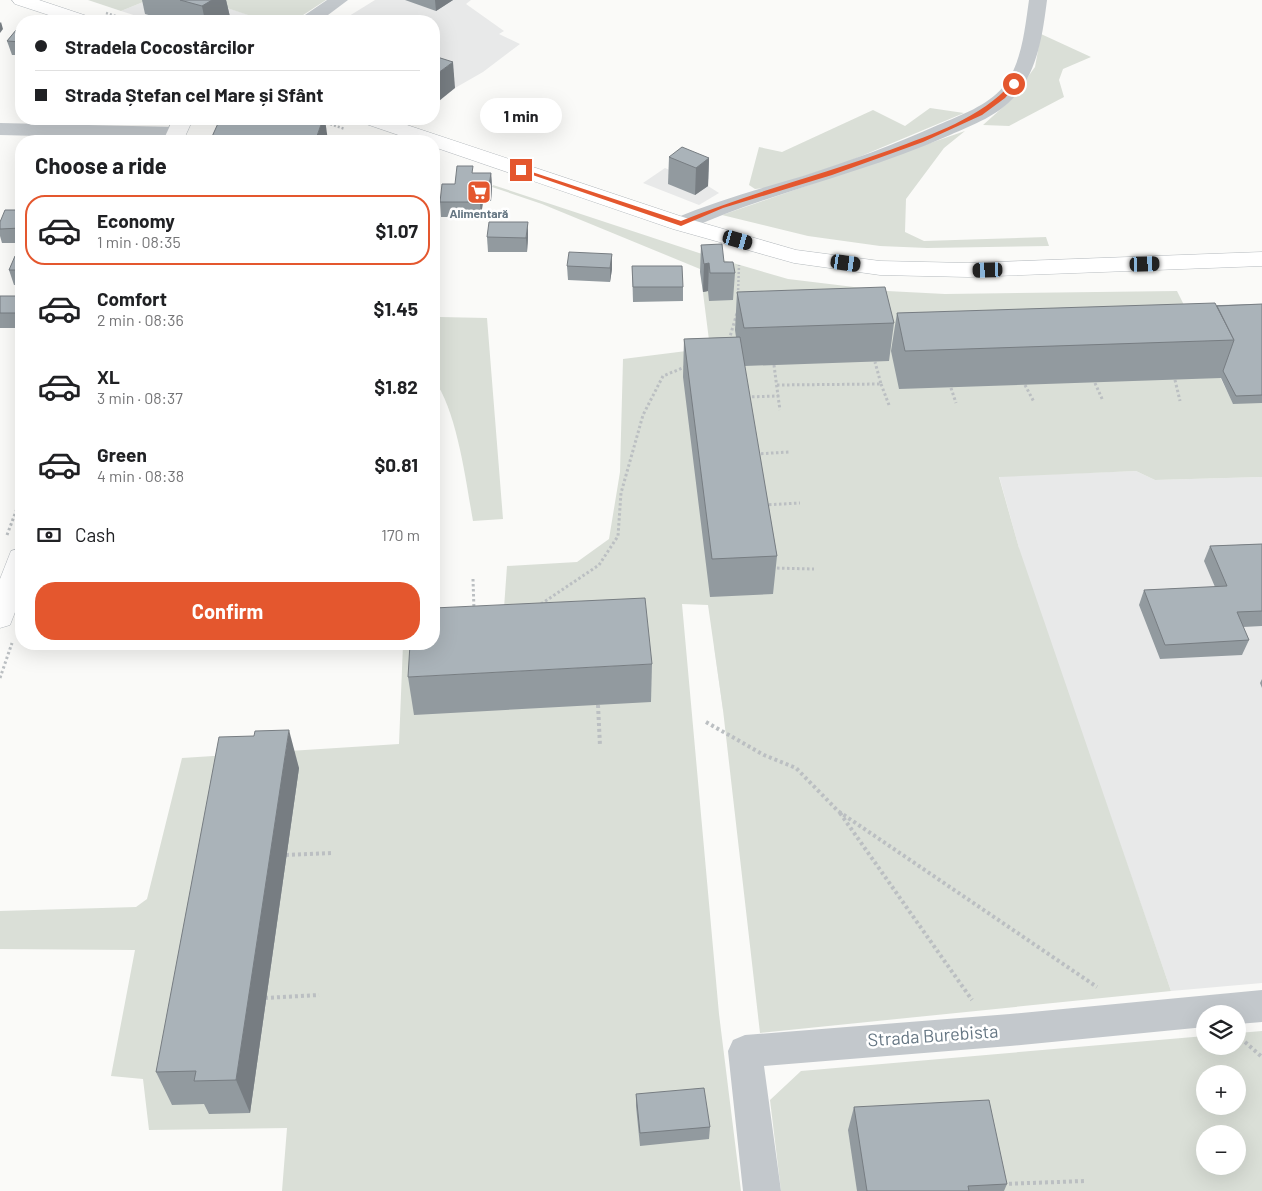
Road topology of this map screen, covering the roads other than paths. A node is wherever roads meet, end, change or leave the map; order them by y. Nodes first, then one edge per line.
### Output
1 (20, 0) edge
2 (340, 0) edge
3 (1038, 0) edge
4 (66, 15) edge
5 (317, 15) edge
6 (388, 125) edge
7 (0, 129) edge
8 (177, 131) edge
9 (417, 135) edge
10 (440, 143) edge
11 (681, 224) junction
12 (1262, 259) edge
13 (14, 548) edge
14 (8, 626) edge
15 (1262, 1006) edge
16 (762, 1191) edge

1 - 4 main road
2 - 5 street
3 - 11 street
6 - 9 main road
7 - 8 street
10 - 11 main road
11 - 12 main road
13 - 14 main road
15 - 16 street, Strada Burebista

